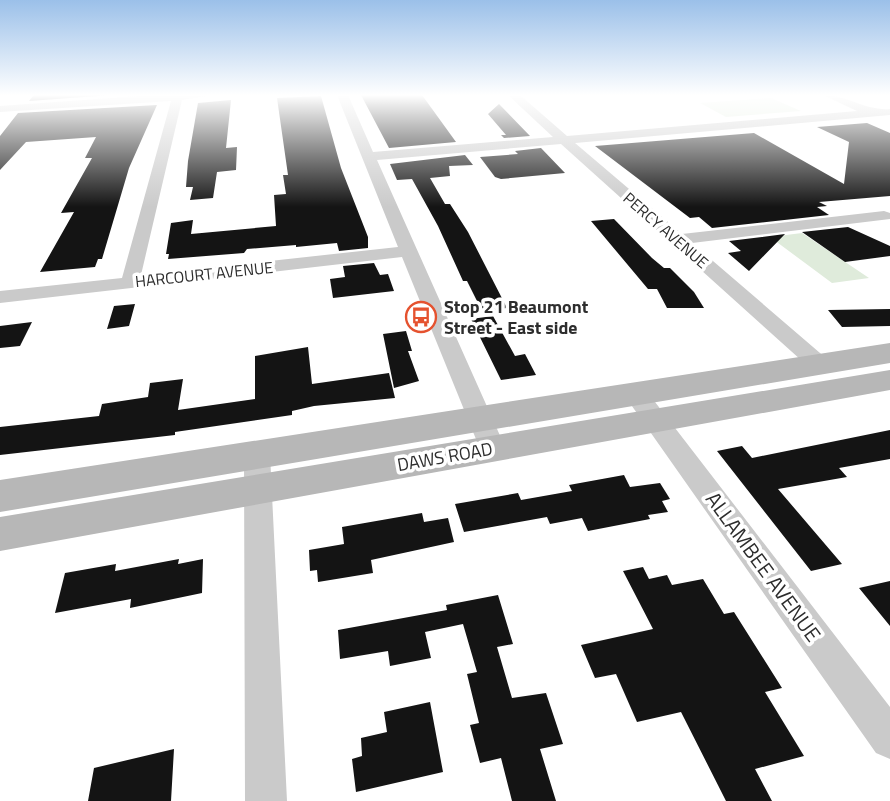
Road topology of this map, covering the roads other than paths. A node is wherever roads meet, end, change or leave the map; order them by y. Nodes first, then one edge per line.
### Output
1 (168, 132) edge
2 (358, 132) edge
3 (555, 132) edge
4 (655, 132) edge
5 (564, 140) junction
6 (368, 157) junction
7 (884, 216) dead end
8 (678, 240) junction
9 (409, 251) junction
10 (130, 283) junction
11 (0, 297) edge
12 (890, 353) edge
13 (819, 364) junction
14 (890, 380) edge
15 (646, 408) junction
16 (487, 434) junction
17 (258, 472) junction
18 (0, 496) edge
19 (0, 534) edge
20 (890, 739) edge
21 (266, 801) edge

1 - 10 street
2 - 6 street
3 - 5 street, PERCY AVENUE
4 - 5 street
5 - 6 street
5 - 8 street, PERCY AVENUE
6 - 9 street
7 - 8 street
8 - 13 street, PERCY AVENUE
9 - 10 street, HARCOURT AVENUE
9 - 16 street
10 - 11 street, HARCOURT AVENUE
12 - 13 main road, DAWS ROAD
13 - 15 main road, DAWS ROAD
14 - 15 main road, DAWS ROAD
15 - 16 main road, DAWS ROAD
15 - 20 street, ALLAMBEE AVENUE
16 - 17 main road, DAWS ROAD
17 - 18 main road, DAWS ROAD
17 - 19 main road, DAWS ROAD
17 - 21 street

